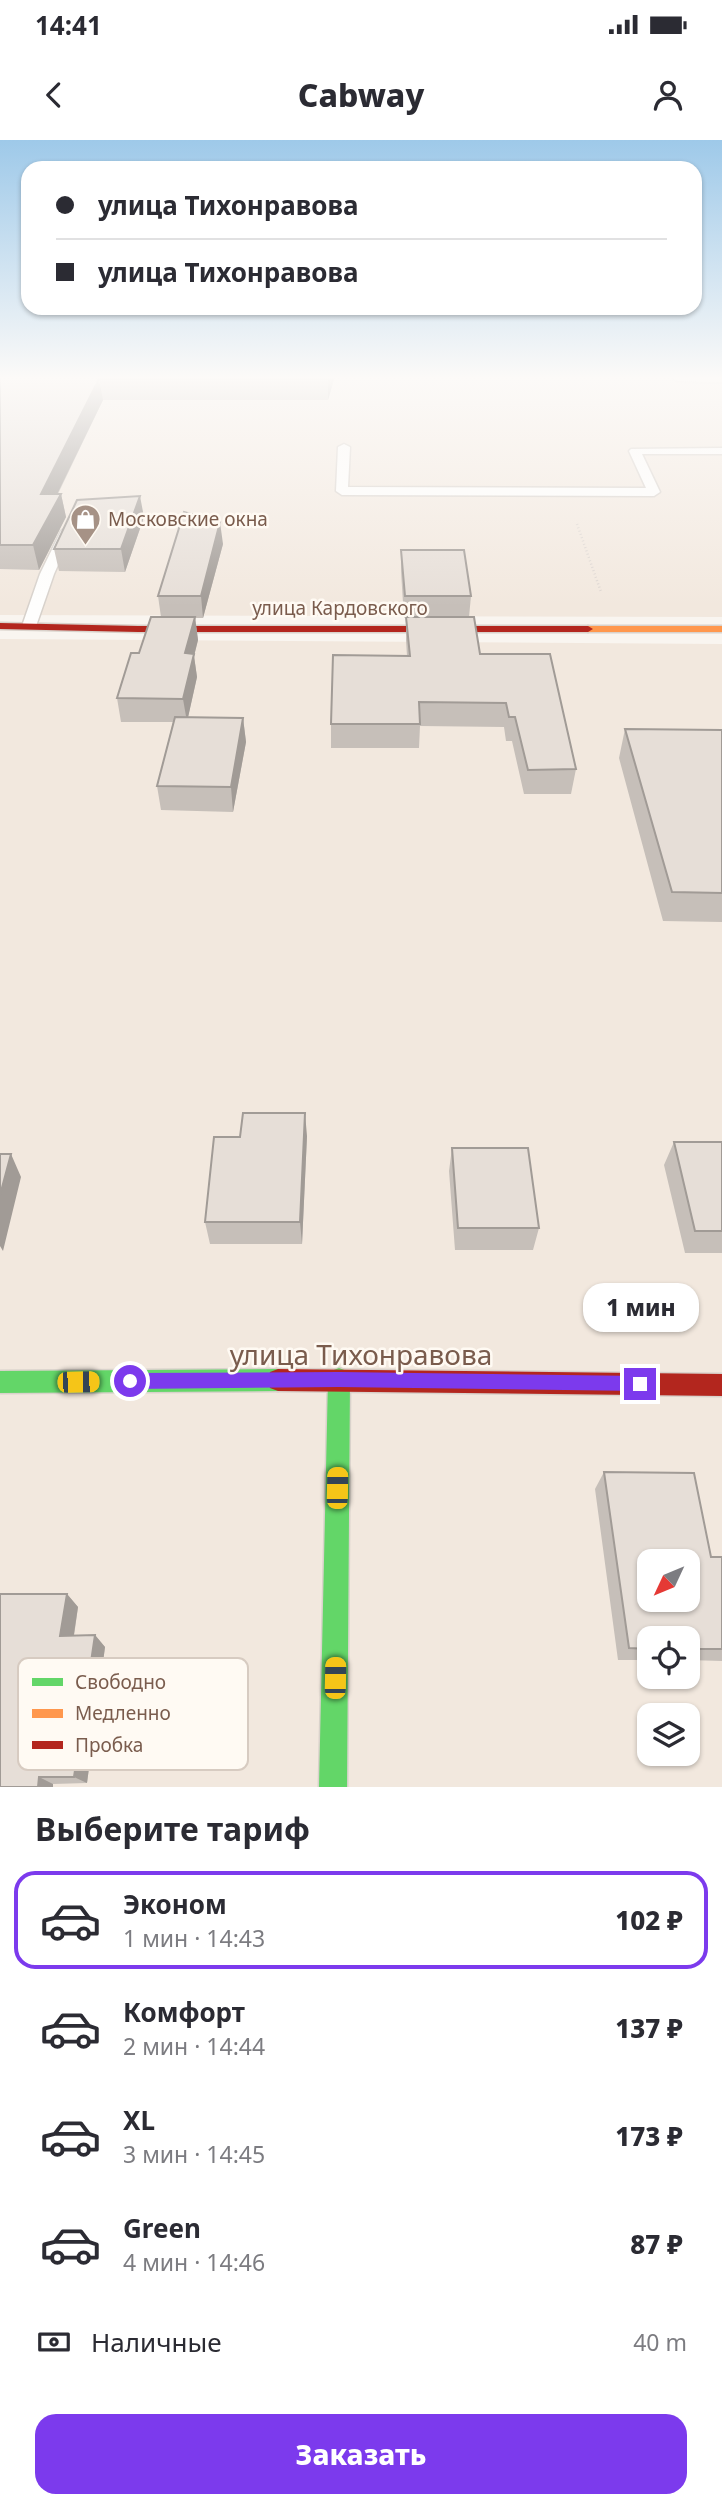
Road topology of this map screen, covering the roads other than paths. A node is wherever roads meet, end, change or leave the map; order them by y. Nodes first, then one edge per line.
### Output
1 (344, 453) edge
2 (636, 453) edge
3 (75, 515) edge
4 (0, 626) edge
5 (29, 626) junction
6 (722, 629) edge
7 (339, 1379) junction
8 (0, 1382) edge
9 (722, 1385) edge
10 (333, 1787) edge

1 - 2 lane
3 - 5 lane
4 - 5 main road, улица Кардовского
5 - 6 main road, улица Кардовского
7 - 8 main road, улица Тихонравова
7 - 9 main road, улица Тихонравова
7 - 10 main road

